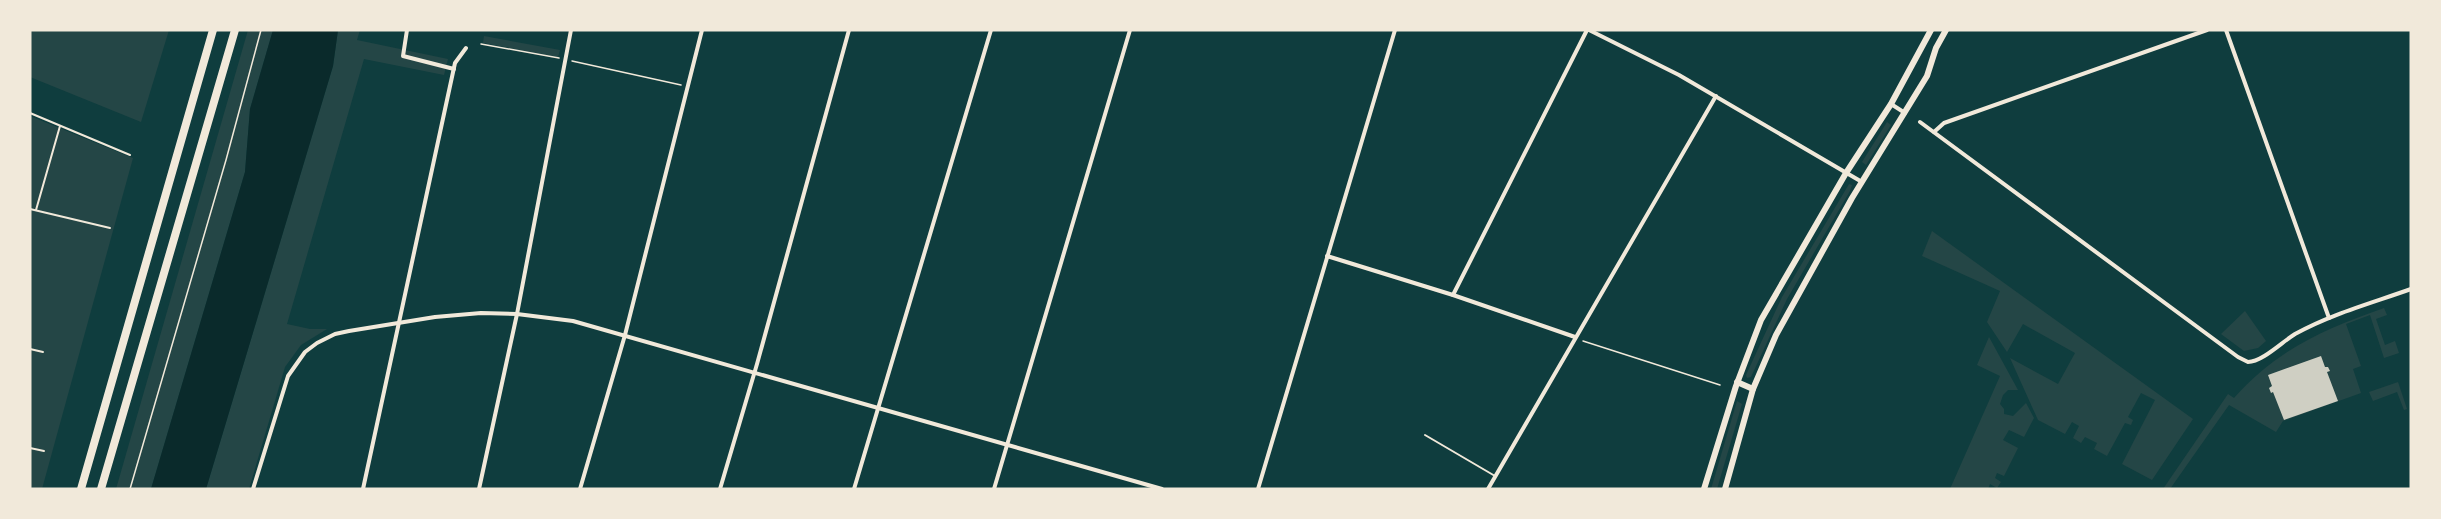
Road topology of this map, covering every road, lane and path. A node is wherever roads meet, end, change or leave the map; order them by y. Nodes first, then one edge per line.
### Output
1 (213, 30) edge
2 (235, 30) edge
3 (261, 30) edge
4 (407, 30) edge
5 (571, 30) edge
6 (702, 30) edge
7 (849, 30) edge
8 (991, 30) edge
9 (1130, 30) edge
10 (1395, 30) edge
11 (1588, 30) edge
12 (1931, 30) edge
13 (1946, 30) edge
14 (2207, 30) edge
15 (2226, 30) edge
16 (481, 44) dead end
17 (466, 48) dead end
18 (560, 58) dead end
19 (571, 60) dead end
20 (454, 69) junction
21 (688, 87) junction
22 (1716, 96) junction
23 (1891, 104) junction
24 (30, 113) edge
25 (1906, 113) junction
26 (1920, 122) dead end
27 (60, 126) junction
28 (1934, 132) junction
29 (130, 155) dead end
30 (1846, 173) junction
31 (1862, 182) junction
32 (30, 209) edge
33 (36, 210) junction
34 (110, 228) dead end
35 (1327, 256) junction
36 (2411, 289) edge
37 (1453, 295) junction
38 (517, 314) junction
39 (2329, 318) junction
40 (399, 323) junction
41 (626, 335) junction
42 (1575, 337) junction
43 (1581, 340) dead end
44 (30, 349) edge
45 (43, 352) dead end
46 (755, 373) junction
47 (1737, 382) junction
48 (1720, 385) dead end
49 (1754, 389) junction
50 (878, 408) junction
51 (1425, 435) dead end
52 (1007, 445) junction
53 (30, 448) edge
54 (44, 451) dead end
55 (1496, 476) junction
56 (81, 489) edge
57 (101, 489) edge
58 (130, 489) edge
59 (253, 489) edge
60 (363, 489) edge
61 (479, 489) edge
62 (580, 489) edge
63 (720, 489) edge
64 (854, 489) edge
65 (994, 489) edge
66 (1162, 489) edge
67 (1258, 489) edge
68 (1488, 489) edge
69 (1704, 489) edge
70 (1725, 489) edge

1 - 56 highway
2 - 57 highway
3 - 58 path
4 - 20 street
5 - 38 street
6 - 21 street
7 - 46 street
8 - 50 street
9 - 52 street
10 - 35 street
11 - 22 street
11 - 37 street
12 - 23 main road
13 - 25 main road
14 - 28 street
15 - 39 street
16 - 18 path
17 - 20 street
19 - 21 path
20 - 40 street
21 - 41 street
22 - 30 street
22 - 42 street
23 - 25 street
23 - 30 main road
24 - 27 lane
25 - 31 main road
26 - 28 street
27 - 29 lane
27 - 33 lane
28 - 39 street
30 - 31 street
30 - 47 main road
31 - 49 main road
32 - 33 lane
33 - 34 lane
35 - 37 street
35 - 67 street
36 - 39 street
37 - 42 street
38 - 40 street
38 - 41 street
38 - 61 street
40 - 59 street
40 - 60 street
41 - 46 street
41 - 62 street
42 - 55 street
43 - 48 path
44 - 45 lane
46 - 50 street
46 - 63 street
47 - 49 main road
47 - 69 main road
49 - 70 main road
50 - 52 street
50 - 64 street
51 - 55 lane
52 - 65 street
52 - 66 street
53 - 54 lane
55 - 68 street

